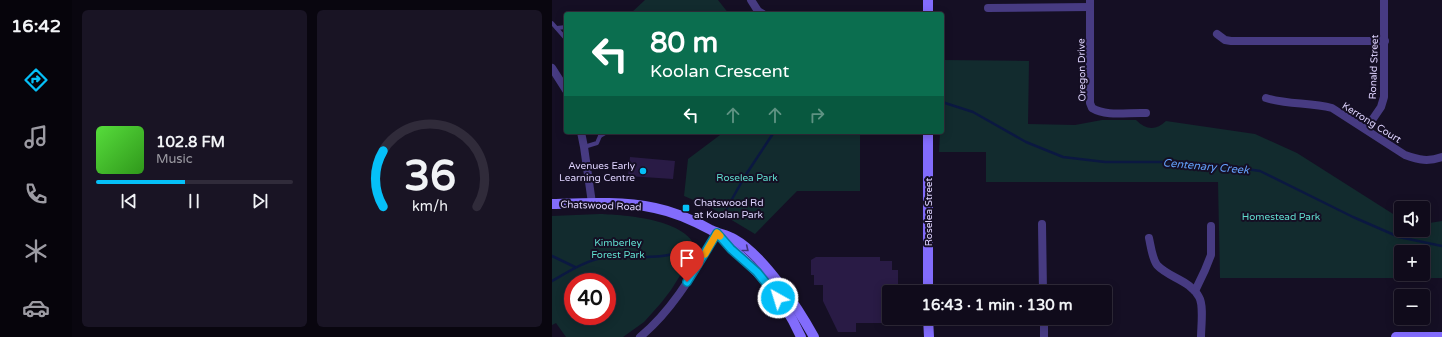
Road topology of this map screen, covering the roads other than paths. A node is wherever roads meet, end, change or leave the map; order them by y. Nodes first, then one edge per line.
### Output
1 (751, 0) edge
2 (928, 0) edge
3 (1384, 0) edge
4 (1090, 4) edge
5 (988, 8) dead end
6 (760, 12) edge
7 (928, 12) edge
8 (552, 23) edge
9 (564, 27) edge
10 (556, 28) junction
11 (1217, 34) dead end
12 (564, 37) edge
13 (1385, 41) junction
14 (552, 68) edge
15 (564, 87) edge
16 (1266, 98) dead end
17 (1146, 113) dead end
18 (1366, 130) junction
19 (581, 134) edge
20 (600, 134) edge
21 (928, 134) edge
22 (584, 146) junction
23 (1442, 157) edge
24 (592, 203) junction
25 (552, 204) edge
26 (1042, 224) dead end
27 (1211, 226) dead end
28 (717, 233) junction
29 (1149, 238) dead end
30 (763, 272) junction
31 (928, 285) edge
32 (1043, 285) edge
33 (1195, 291) junction
34 (928, 325) edge
35 (1044, 325) edge
36 (640, 337) edge
37 (801, 337) edge
38 (814, 337) edge
39 (929, 337) edge
40 (1044, 337) edge
41 (1201, 337) edge
42 (1396, 337) edge
43 (1442, 337) edge

1 - 6 street
2 - 7 street
3 - 13 street, Ronald Street
4 - 5 street
4 - 17 street, Oregon Drive
8 - 10 lane
9 - 10 lane
10 - 12 lane
11 - 13 street
13 - 18 street, Ronald Street
14 - 15 street
16 - 18 street, Kerrong Court
18 - 23 street, Kerrong Court
19 - 22 street
20 - 22 lane
21 - 31 street, Roselea Street
22 - 24 street
24 - 25 street, Chatswood Road
24 - 28 street, Chatswood Road
26 - 32 street
27 - 33 street
28 - 30 street, Chatswood Road
28 - 36 street
29 - 33 street
30 - 37 street, Chatswood Road
30 - 38 street, Chatswood Road
33 - 41 street
34 - 39 street
35 - 40 street
42 - 43 street

